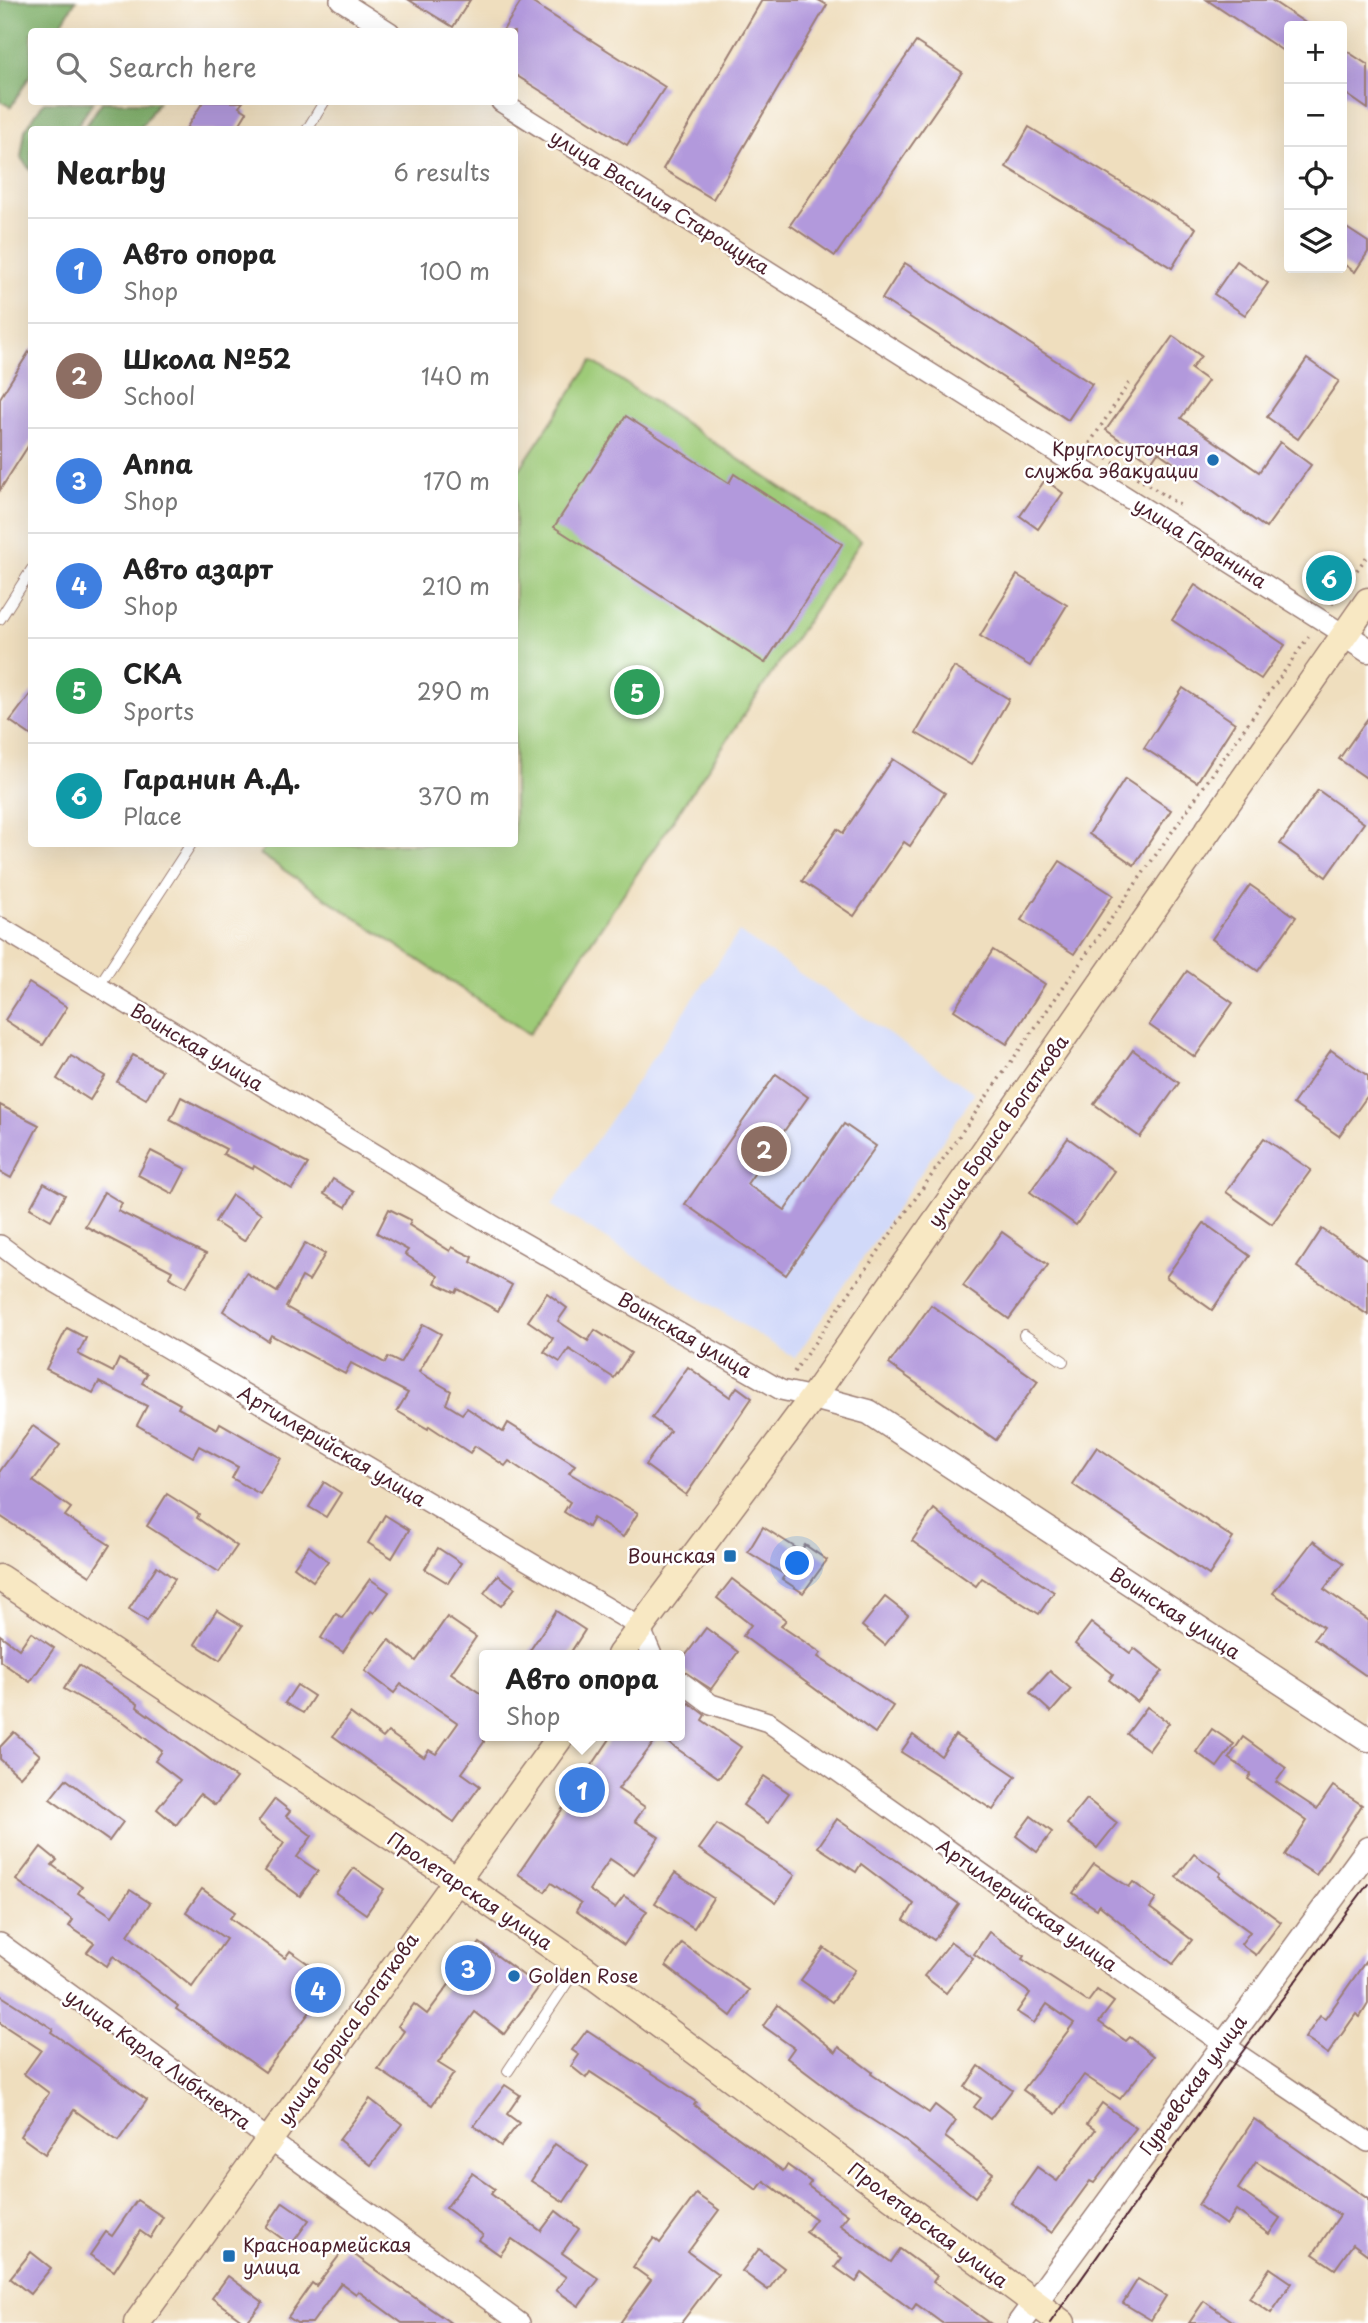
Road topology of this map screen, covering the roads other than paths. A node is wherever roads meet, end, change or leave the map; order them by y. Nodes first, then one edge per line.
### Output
1 (340, 0) edge
2 (384, 28) edge
3 (322, 105) edge
4 (505, 105) edge
5 (309, 126) edge
6 (819, 303) joint
7 (28, 575) edge
8 (1368, 601) edge
9 (0, 619) edge
10 (1345, 635) junction
11 (1368, 650) edge
12 (189, 847) edge
13 (0, 927) edge
14 (98, 987) junction
15 (0, 1245) edge
16 (1024, 1335) dead end
17 (1063, 1361) dead end
18 (813, 1397) junction
19 (0, 1578) edge
20 (640, 1628) junction
21 (624, 1650) edge
22 (650, 1650) edge
23 (685, 1685) edge
24 (1368, 1739) edge
25 (557, 1741) edge
26 (1368, 1849) edge
27 (455, 1879) junction
28 (0, 1943) edge
29 (579, 1965) junction
30 (1223, 2043) junction
31 (508, 2071) dead end
32 (269, 2141) junction
33 (1368, 2142) edge
34 (1028, 2313) edge
35 (137, 2323) edge
36 (520, 2323) edge
37 (1062, 2323) edge

1 - 2 street
3 - 5 lane
4 - 6 street, улица Василия Старощука
6 - 10 street, улица Гаранина
7 - 9 lane
8 - 10 main road, улица Бориса Богаткова
10 - 11 street, улица Гаранина
10 - 18 main road, улица Бориса Богаткова
12 - 14 lane
13 - 14 street, Воинская улица
14 - 18 street, Воинская улица
15 - 20 street, Артиллерийская улица
16 - 17 lane
18 - 20 main road, улица Бориса Богаткова
18 - 24 street, Воинская улица
19 - 27 main road, Пролетарская улица
20 - 21 main road, улица Бориса Богаткова
20 - 22 street
23 - 30 street, Артиллерийская улица
25 - 27 main road, улица Бориса Богаткова
26 - 30 street, Гурьевская улица
27 - 29 main road, Пролетарская улица
27 - 32 main road, улица Бориса Богаткова
28 - 32 street, улица Карла Либкнехта
29 - 31 lane
29 - 34 main road, Пролетарская улица
30 - 33 street, Артиллерийская улица
30 - 34 street, Гурьевская улица
32 - 35 main road, улица Бориса Богаткова
32 - 36 street, улица Карла Либкнехта
34 - 37 main road, Пролетарская улица

